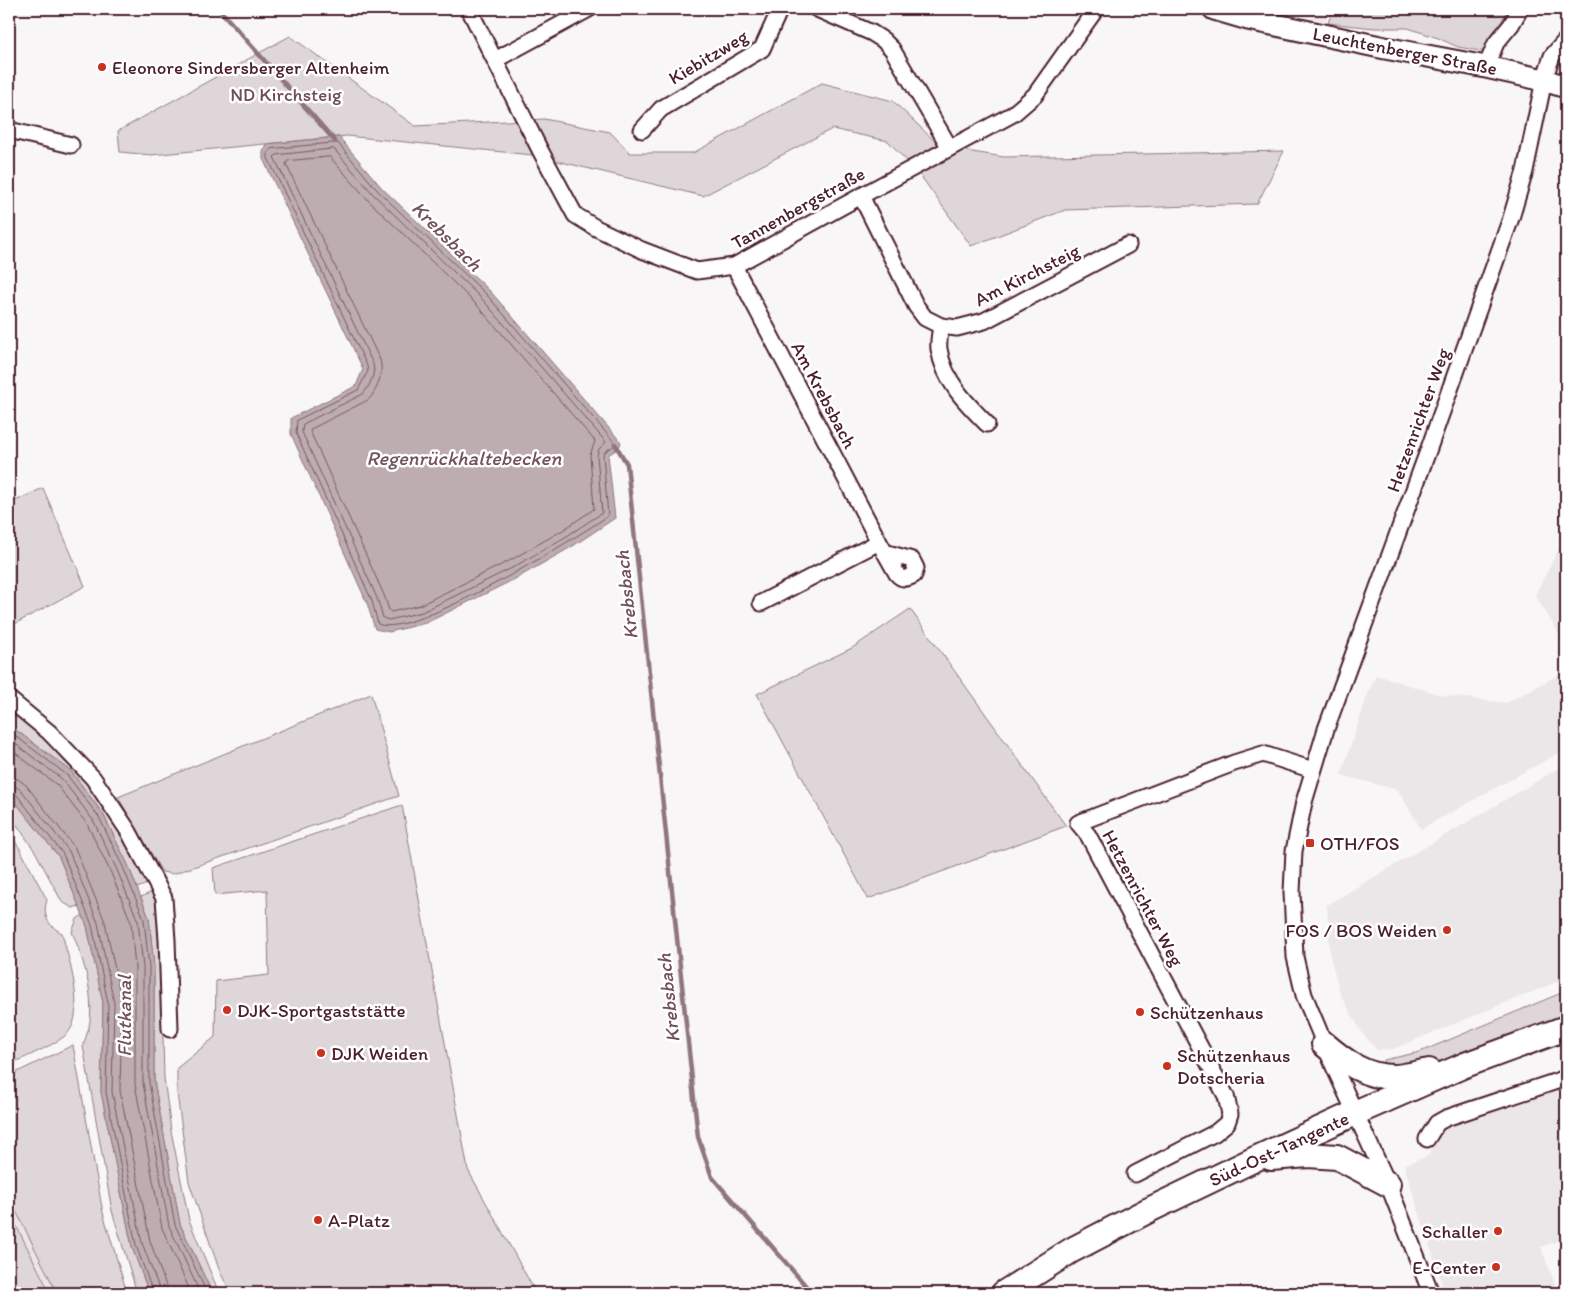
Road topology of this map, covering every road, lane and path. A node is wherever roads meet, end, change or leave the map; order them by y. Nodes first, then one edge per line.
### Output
1 (469, 9) edge
2 (589, 9) edge
3 (780, 9) edge
4 (817, 9) edge
5 (1096, 9) edge
6 (1214, 9) edge
7 (1520, 9) edge
8 (1566, 40) edge
9 (495, 60) junction
10 (1486, 67) junction
11 (1544, 80) junction
12 (1566, 86) edge
13 (9, 130) edge
14 (642, 130) dead end
15 (71, 145) dead end
16 (950, 148) junction
17 (861, 196) junction
18 (1128, 245) dead end
19 (734, 266) junction
20 (941, 326) junction
21 (987, 424) dead end
22 (761, 602) dead end
23 (9, 699) edge
24 (1313, 770) junction
25 (1566, 1028) edge
26 (170, 1030) dead end
27 (1324, 1044) junction
28 (1465, 1065) junction
29 (1565, 1082) edge
30 (1355, 1113) junction
31 (1427, 1139) dead end
32 (1255, 1159) junction
33 (1135, 1174) dead end
34 (1388, 1184) junction
35 (1004, 1293) edge
36 (1431, 1293) edge

1 - 9 street, Tannenbergstraße
2 - 9 street
3 - 14 street, Kiebitzweg
4 - 16 street
5 - 16 street, Tannenbergstraße
6 - 10 street, Leuchtenberger Straße
7 - 10 street
8 - 11 street, Hetzenrichter Weg
9 - 19 street, Tannenbergstraße
10 - 11 street, Leuchtenberger Straße
11 - 12 street, Leuchtenberger Straße
11 - 24 street, Hetzenrichter Weg
13 - 15 street
16 - 17 street, Tannenbergstraße
17 - 19 street, Tannenbergstraße
17 - 20 street
18 - 20 street, Am Kirchsteig
19 - 22 street, Am Krebsbach
20 - 21 street
23 - 26 street
24 - 27 street, Hetzenrichter Weg
24 - 33 street, Hetzenrichter Weg
25 - 28 main road, Süd-Ost-Tangente
27 - 28 main road
27 - 30 street, Hetzenrichter Weg
28 - 30 main road, Süd-Ost-Tangente
29 - 31 street
30 - 32 main road, Süd-Ost-Tangente
30 - 34 street, Hetzenrichter Weg
32 - 34 main road
32 - 35 main road, Süd-Ost-Tangente
34 - 36 street, Hetzenrichter Weg

